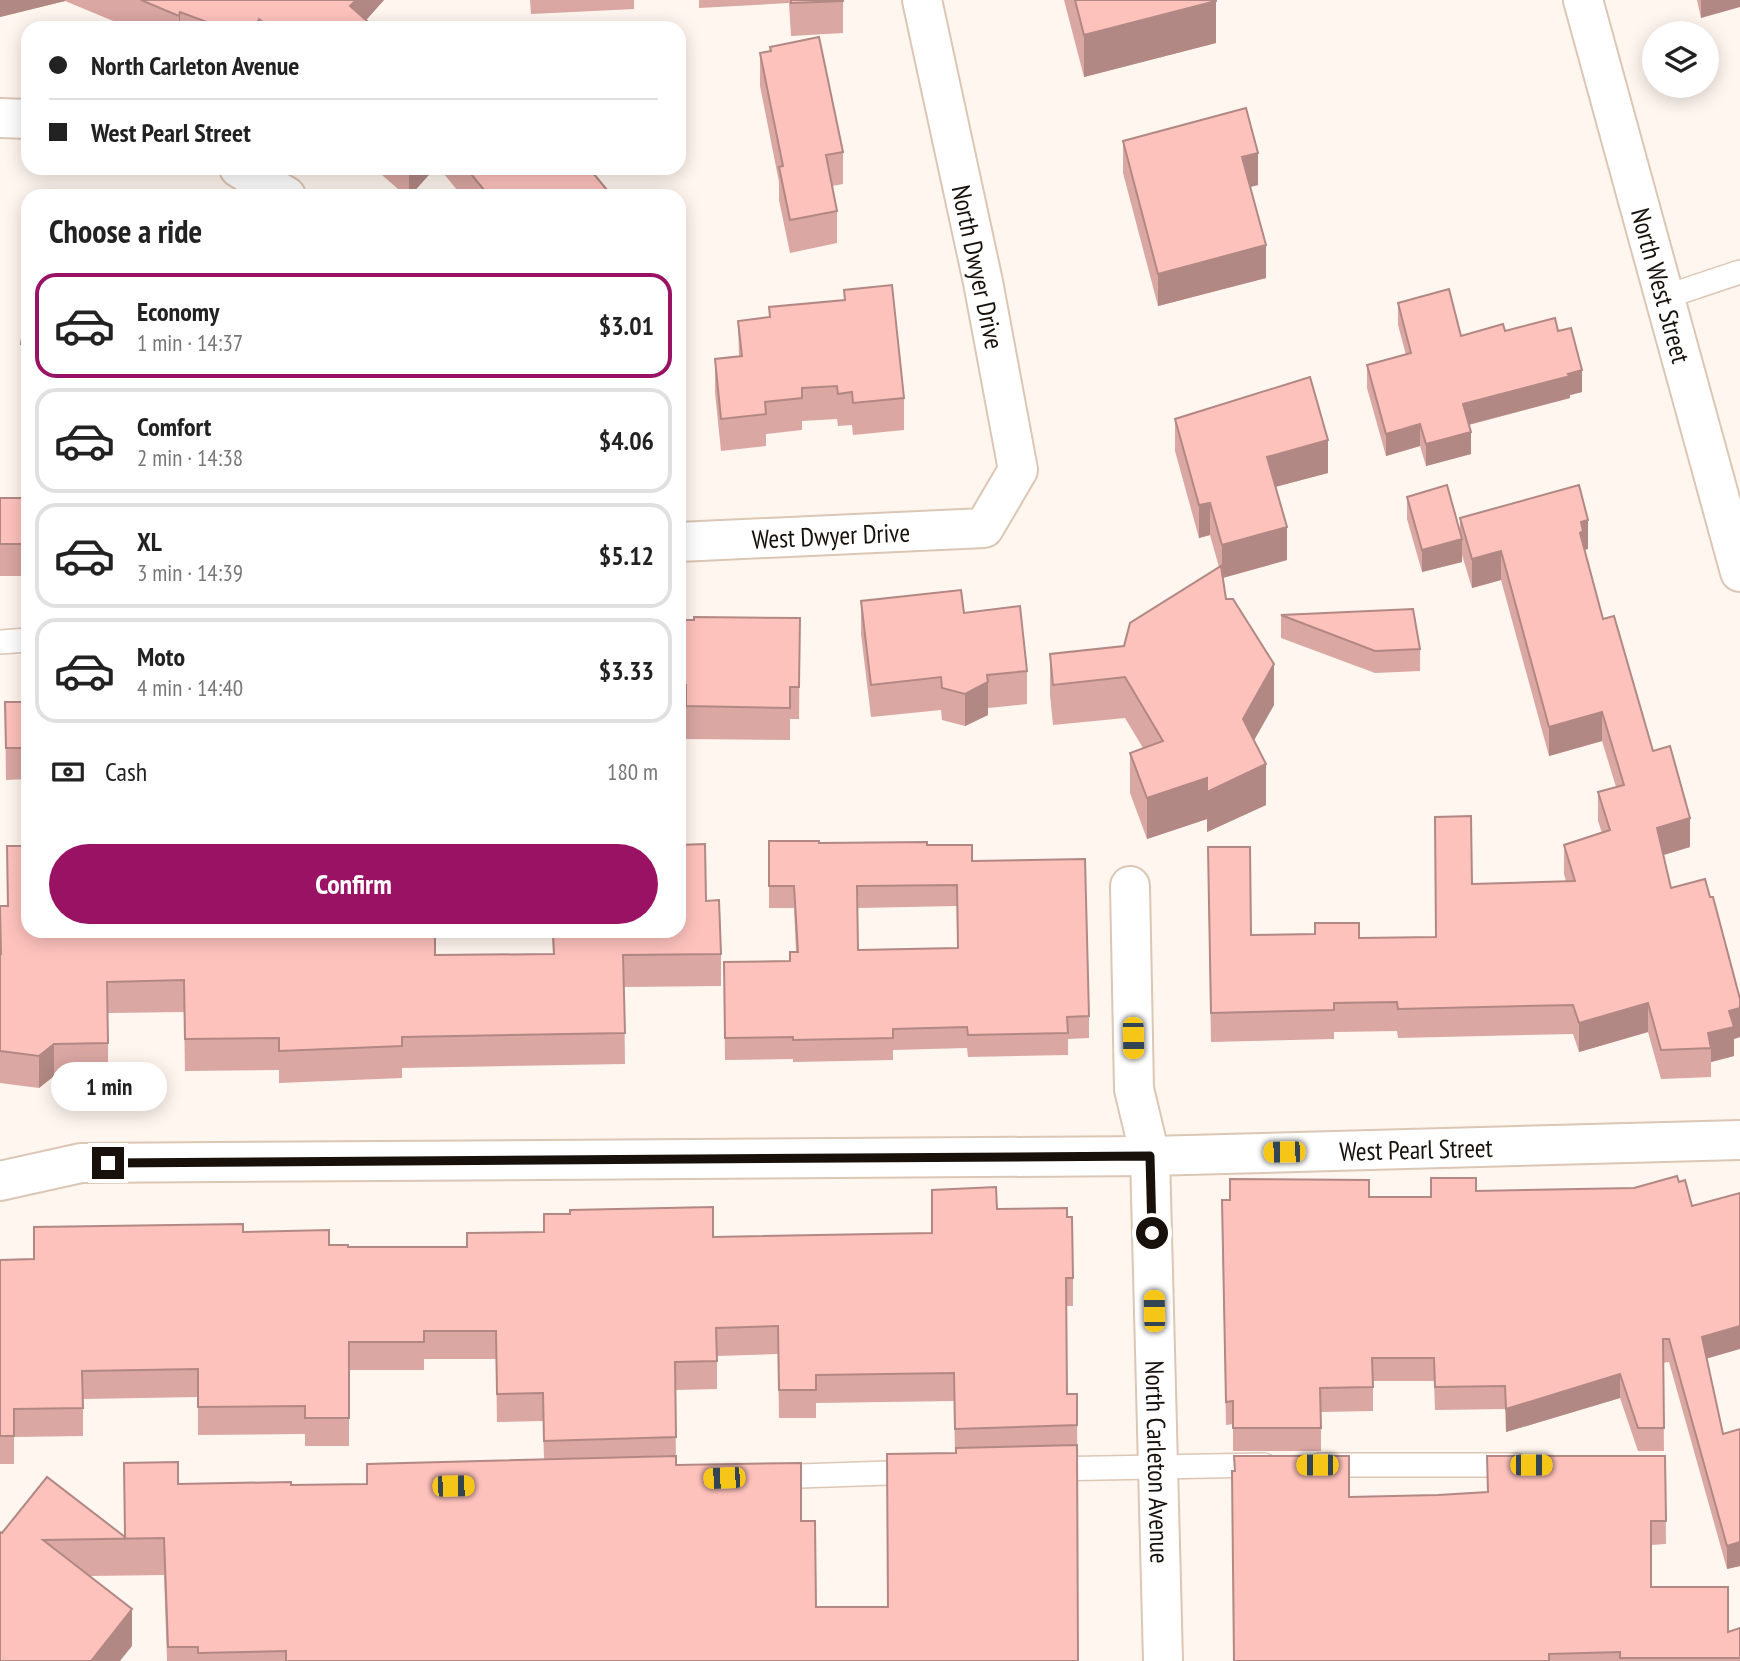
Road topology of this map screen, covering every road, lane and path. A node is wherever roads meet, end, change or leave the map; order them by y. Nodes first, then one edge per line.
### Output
1 (922, 0) edge
2 (1583, 0) edge
3 (0, 118) edge
4 (21, 119) edge
5 (251, 175) edge
6 (274, 189) edge
7 (1740, 272) edge
8 (1665, 297) junction
9 (984, 528) joint
10 (686, 542) edge
11 (1740, 572) edge
12 (21, 640) edge
13 (0, 642) edge
14 (1130, 886) dead end
15 (1740, 1140) edge
16 (1150, 1156) junction
17 (0, 1181) edge
18 (1157, 1465) junction
19 (1541, 1465) edge
20 (1019, 1469) edge
21 (936, 1472) edge
22 (744, 1478) edge
23 (1163, 1661) edge

1 - 9 street, North Dwyer Drive
2 - 8 street, North West Street
3 - 4 street
5 - 6 street
7 - 8 lane
8 - 11 street, North West Street
9 - 10 street, West Dwyer Drive
12 - 13 lane
14 - 16 street, North Carleton Avenue
15 - 16 street, West Pearl Street
16 - 17 street, West Pearl Street
16 - 18 street, North Carleton Avenue
18 - 19 lane
18 - 20 lane
18 - 23 street, North Carleton Avenue
21 - 22 lane

